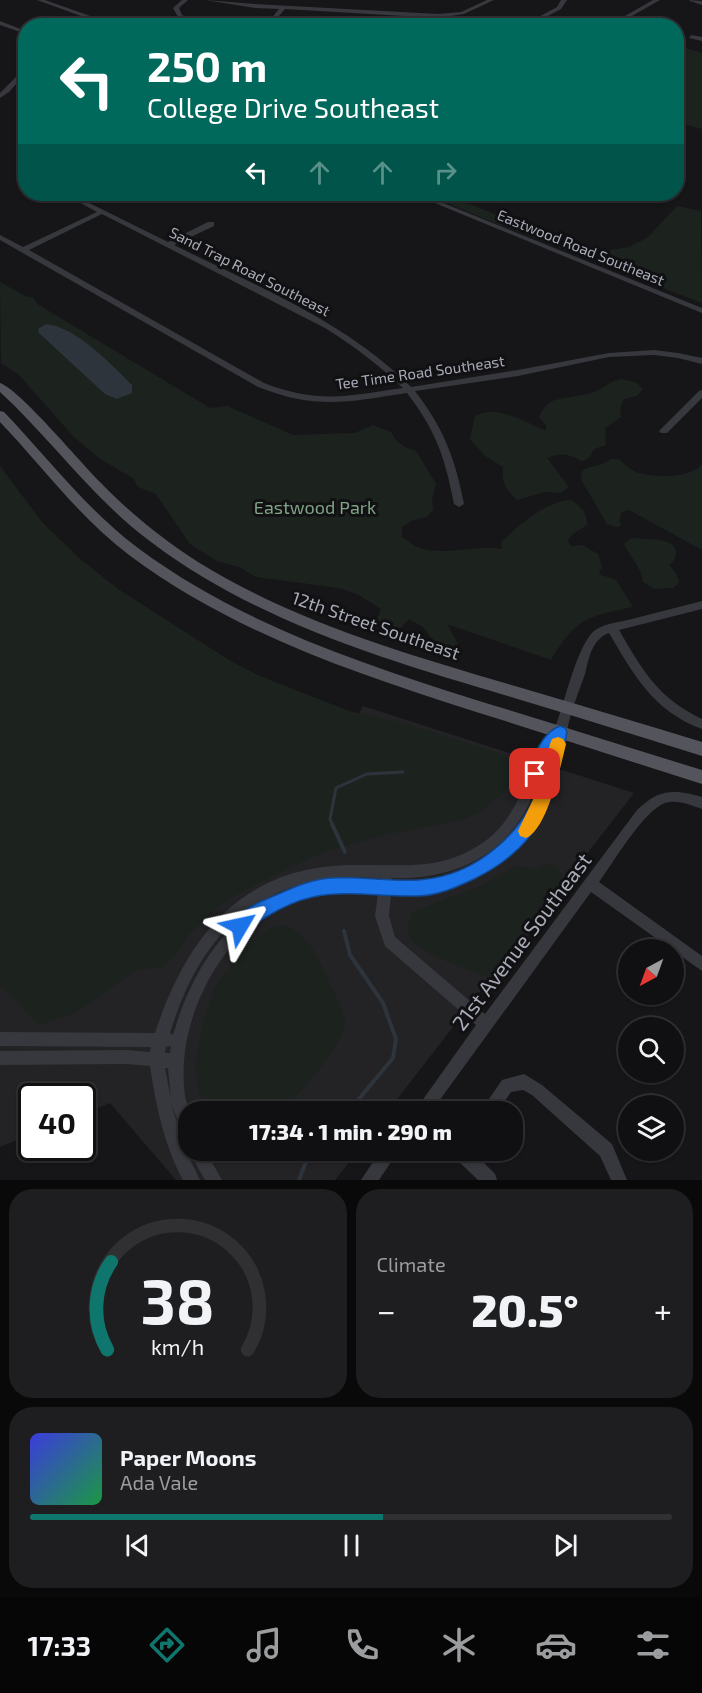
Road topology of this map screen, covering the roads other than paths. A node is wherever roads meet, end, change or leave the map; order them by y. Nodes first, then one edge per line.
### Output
1 (40, 0) edge
2 (185, 0) edge
3 (208, 0) edge
4 (311, 0) edge
5 (491, 0) edge
6 (564, 0) edge
7 (657, 0) edge
8 (692, 0) edge
9 (242, 2) edge
10 (702, 3) edge
11 (283, 8) junction
12 (305, 9) junction
13 (402, 15) junction
14 (628, 16) dead end
15 (91, 18) edge
16 (186, 18) edge
17 (274, 18) edge
18 (402, 18) edge
19 (540, 18) edge
20 (0, 23) edge
21 (18, 30) edge
22 (691, 37) dead end
23 (702, 39) edge
24 (18, 78) edge
25 (0, 96) edge
26 (81, 201) edge
27 (433, 201) edge
28 (102, 212) junction
29 (211, 224) dead end
30 (0, 237) edge
31 (168, 246) junction
32 (23, 250) junction
33 (702, 311) edge
34 (702, 361) edge
35 (0, 386) edge
36 (409, 390) junction
37 (702, 393) edge
38 (0, 415) edge
39 (664, 431) dead end
40 (459, 504) dead end
41 (702, 605) edge
42 (612, 628) junction
43 (568, 708) junction
44 (702, 724) edge
45 (560, 732) junction
46 (702, 749) edge
47 (702, 777) edge
48 (702, 803) edge
49 (388, 871) junction
50 (590, 883) junction
51 (385, 887) junction
52 (702, 964) edge
53 (486, 1024) junction
54 (0, 1039) edge
55 (161, 1040) junction
56 (177, 1040) junction
57 (0, 1058) edge
58 (157, 1059) junction
59 (174, 1061) junction
60 (179, 1101) edge
61 (429, 1101) edge
62 (495, 1101) edge
63 (203, 1161) edge
64 (383, 1161) edge
65 (470, 1161) edge
66 (192, 1180) edge
67 (214, 1180) edge
68 (369, 1180) edge
69 (489, 1180) edge
70 (619, 1180) edge

1 - 15 street
2 - 16 street
3 - 9 street
4 - 12 street
5 - 13 street
6 - 19 street
7 - 14 street
8 - 10 street
9 - 11 street
11 - 12 street
11 - 17 street
12 - 13 street
13 - 18 street
20 - 21 street
22 - 23 street
24 - 25 street
26 - 28 street, Sand Trap Road Southeast
27 - 33 street, Eastwood Road Southeast
28 - 31 street, Sand Trap Road Southeast
28 - 32 street
29 - 31 street
30 - 32 street, Tee Time Road Southeast
31 - 36 street, Sand Trap Road Southeast
32 - 36 street, Tee Time Road Southeast
34 - 36 street, Tee Time Road Southeast
35 - 43 main road, 12th Street Southeast
36 - 40 street, Sand Trap Road Southeast
37 - 39 street
38 - 45 main road
41 - 42 street
42 - 43 street
42 - 44 street
43 - 45 street
43 - 46 main road, 12th Street Southeast
45 - 47 main road
45 - 49 street
45 - 51 street
48 - 50 street, 21st Avenue Southeast
49 - 51 street
49 - 55 street
50 - 52 street
50 - 53 street, 21st Avenue Southeast
51 - 53 street
51 - 56 street
53 - 61 street, 21st Avenue Southeast
54 - 55 street
55 - 56 street
55 - 58 street
56 - 59 street
57 - 58 street
58 - 59 street
58 - 66 street
59 - 60 street
62 - 70 street
63 - 67 street
64 - 68 street
65 - 69 street

